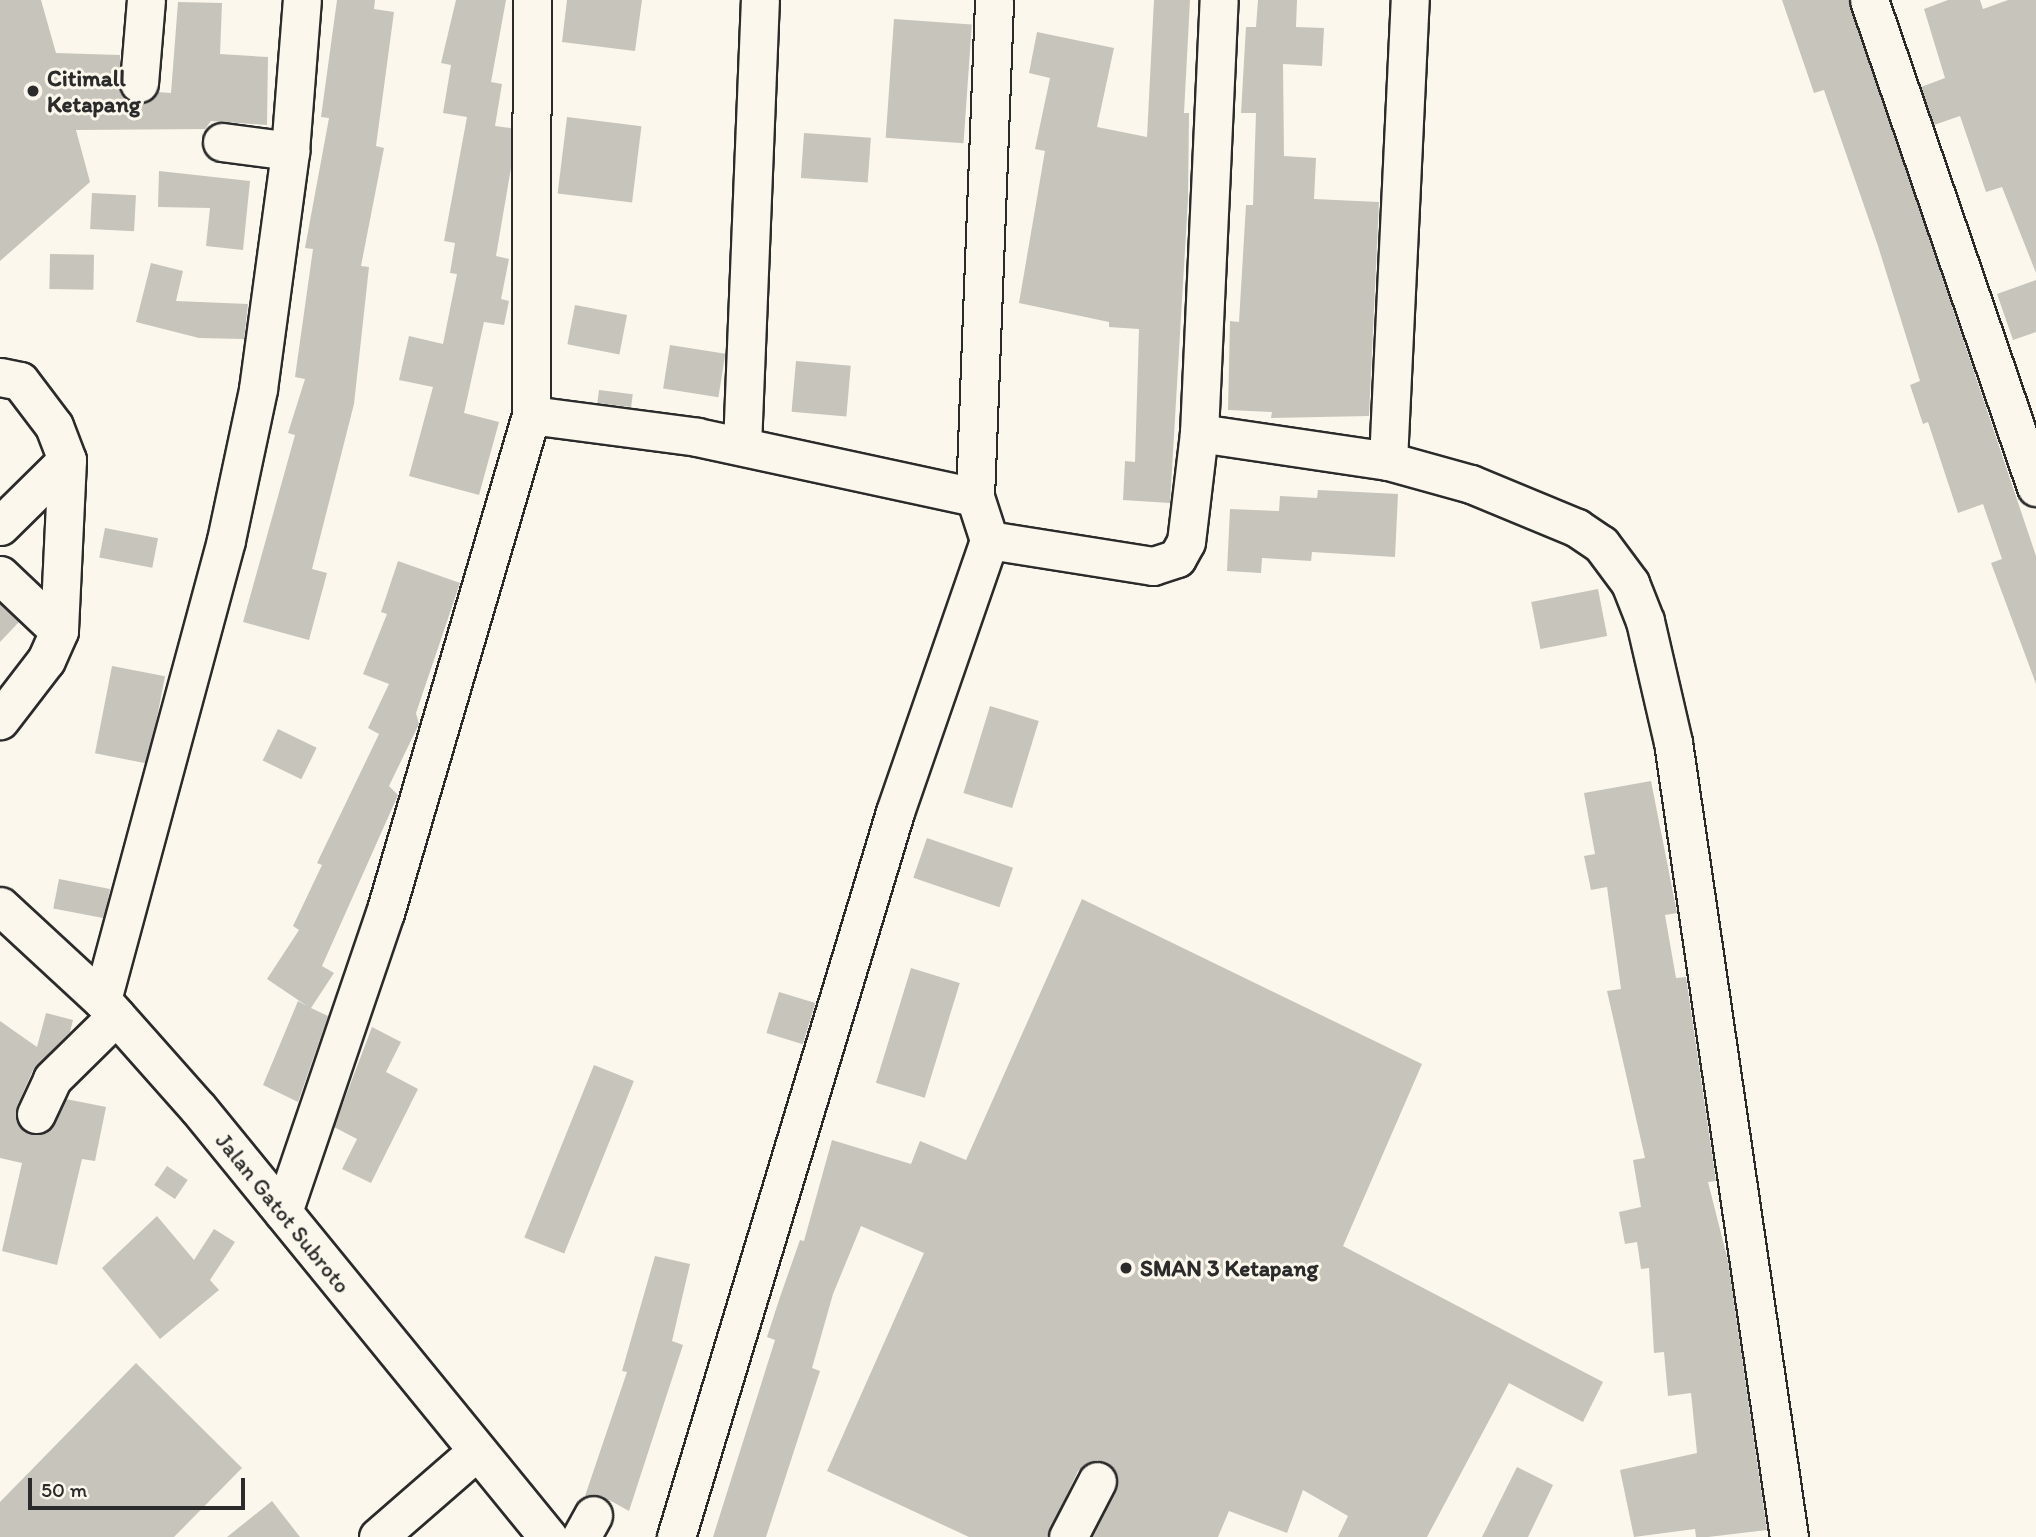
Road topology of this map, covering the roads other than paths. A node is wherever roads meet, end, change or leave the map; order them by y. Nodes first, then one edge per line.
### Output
1 (146, 0) edge
2 (302, 0) edge
3 (532, 0) edge
4 (760, 0) edge
5 (994, 0) edge
6 (1219, 0) edge
7 (1410, 0) edge
8 (1869, 0) edge
9 (139, 83) dead end
10 (222, 142) dead end
11 (290, 151) junction
12 (0, 377) edge
13 (531, 415) junction
14 (1199, 433) junction
15 (742, 446) junction
16 (67, 460) junction
17 (1388, 461) junction
18 (2036, 487) edge
19 (975, 497) junction
20 (0, 526) edge
21 (989, 540) junction
22 (0, 575) edge
23 (59, 631) junction
24 (0, 720) edge
25 (0, 906) edge
26 (109, 1008) junction
27 (36, 1114) dead end
28 (283, 1212) junction
29 (477, 1451) junction
30 (1097, 1481) dead end
31 (378, 1537) edge
32 (548, 1537) edge
33 (676, 1537) edge
34 (1068, 1537) edge
35 (1789, 1537) edge

1 - 9 street
2 - 11 street
3 - 13 street
4 - 15 street
5 - 19 street
6 - 14 street
7 - 17 street
8 - 18 street
10 - 11 street
11 - 26 street
12 - 16 street
13 - 15 street
13 - 28 street
14 - 17 street
14 - 21 street
15 - 19 street
16 - 20 street
16 - 23 street
17 - 35 street
19 - 21 street
21 - 33 street
22 - 23 street
23 - 24 street
25 - 26 street, Jalan Gatot Subroto
26 - 27 street
26 - 28 street, Jalan Gatot Subroto
28 - 29 street, Jalan Gatot Subroto
29 - 31 street
29 - 32 street, Jalan Gatot Subroto
30 - 34 street

